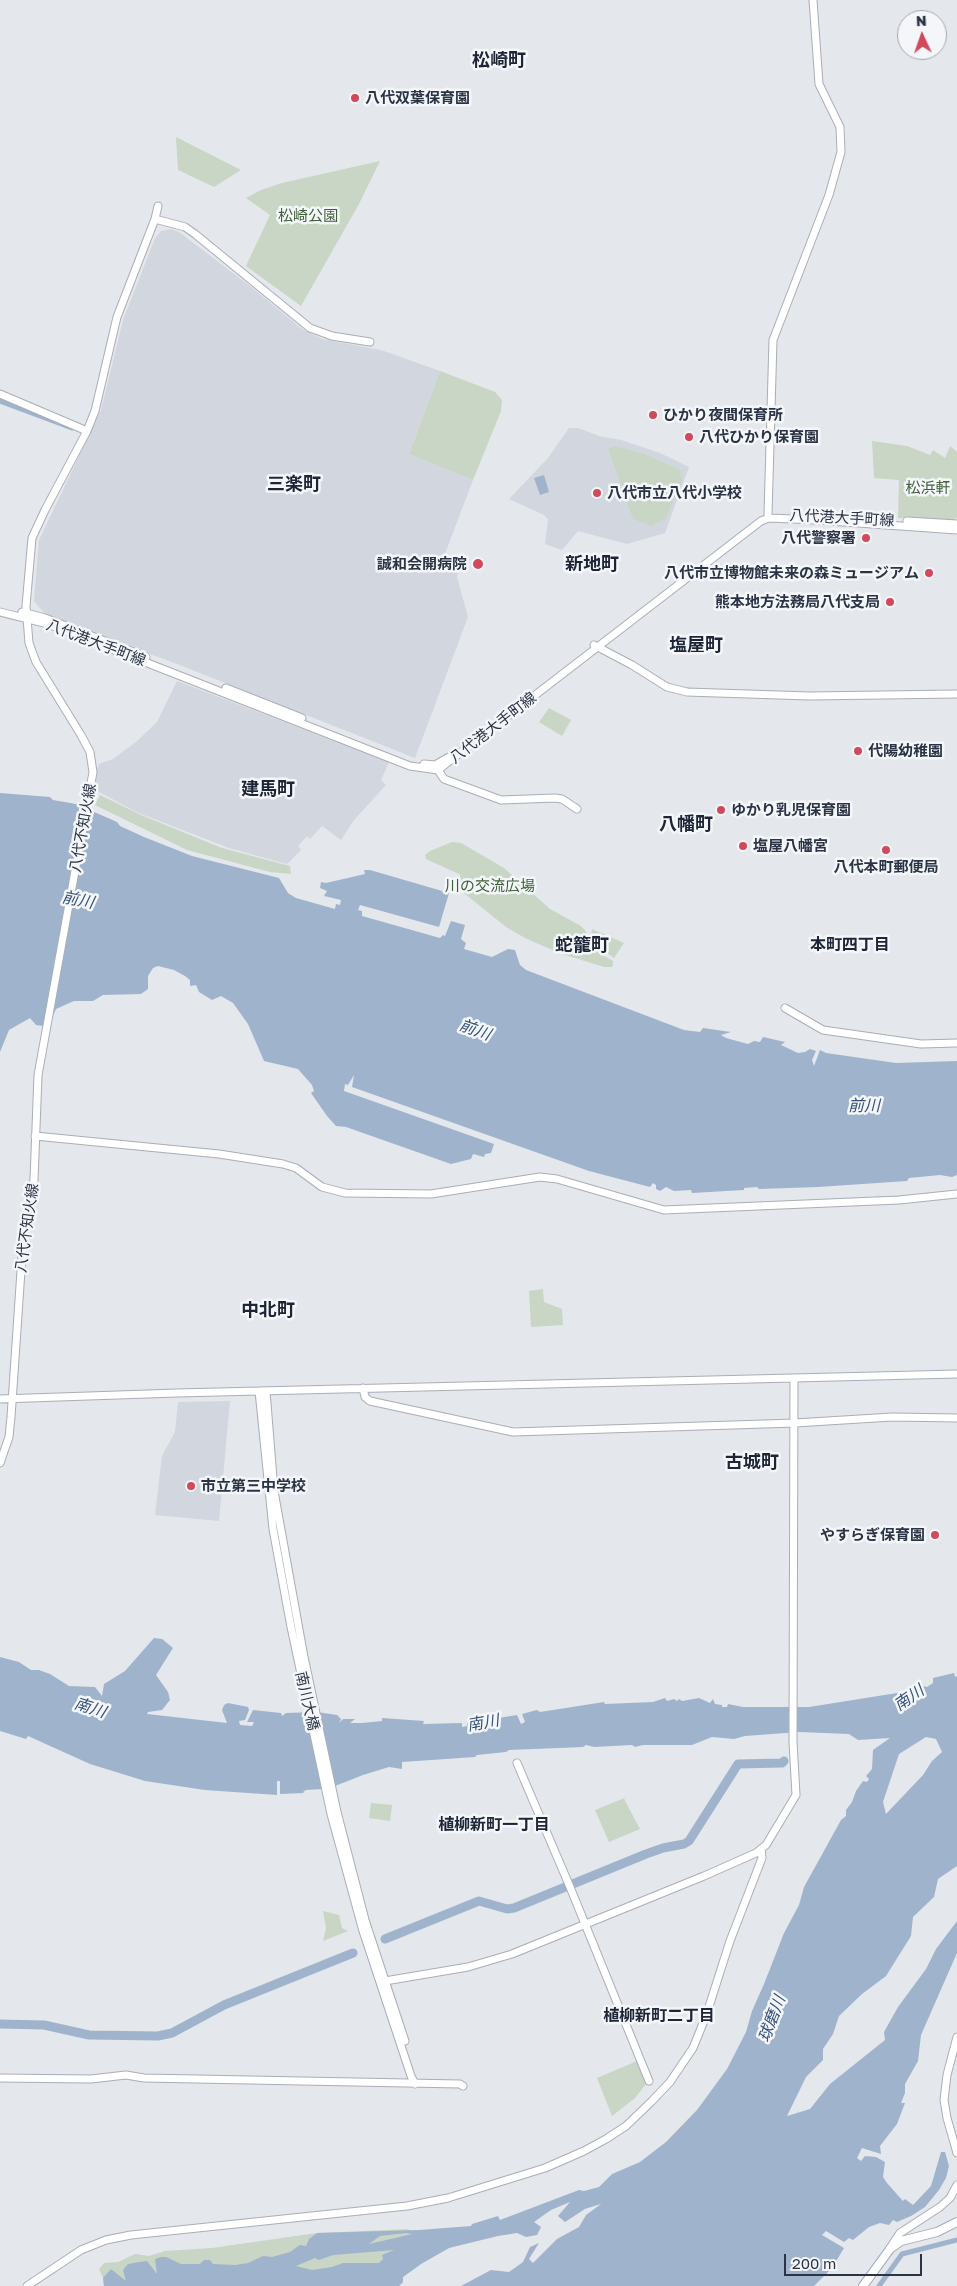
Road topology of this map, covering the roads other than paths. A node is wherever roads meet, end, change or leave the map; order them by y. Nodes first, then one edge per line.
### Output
1 (813, 0) edge
2 (158, 206) dead end
3 (155, 220) junction
4 (370, 342) dead end
5 (0, 394) edge
6 (87, 430) junction
7 (768, 514) junction
8 (957, 524) edge
9 (957, 530) edge
10 (0, 608) edge
11 (0, 612) edge
12 (26, 615) junction
13 (595, 646) junction
14 (957, 694) edge
15 (437, 767) junction
16 (577, 809) dead end
17 (785, 1008) dead end
18 (957, 1043) edge
19 (35, 1136) junction
20 (957, 1194) edge
21 (957, 1374) edge
22 (794, 1378) junction
23 (363, 1388) junction
24 (262, 1391) junction
25 (0, 1399) edge
26 (13, 1399) junction
27 (957, 1418) edge
28 (795, 1423) junction
29 (0, 1463) edge
30 (306, 1682) junction
31 (517, 1763) dead end
32 (761, 1850) junction
33 (584, 1925) junction
34 (383, 1984) junction
35 (957, 2037) edge
36 (0, 2078) edge
37 (649, 2081) dead end
38 (415, 2084) junction
39 (463, 2086) dead end
40 (957, 2153) edge
41 (957, 2185) edge
42 (957, 2222) edge
43 (890, 2249) junction
44 (27, 2286) edge
45 (863, 2286) edge

1 - 7 street
2 - 3 street, 八代不知火線
3 - 4 street
3 - 6 street, 八代不知火線
5 - 6 street
6 - 12 street, 八代不知火線
7 - 8 street, 八代港大手町線
7 - 13 street, 八代港大手町線
9 - 13 street, 八代港大手町線
10 - 12 street, 八代港大手町線
11 - 12 street, 八代港大手町線
12 - 15 street, 八代港大手町線
12 - 19 street, 八代不知火線
13 - 14 street
13 - 15 street, 八代港大手町線
15 - 16 street
17 - 18 street
19 - 20 street
19 - 26 street, 八代不知火線
21 - 22 street
22 - 23 street
22 - 28 street
23 - 24 street
23 - 28 street
24 - 26 street
24 - 30 street
24 - 30 street, 南川大橋
25 - 26 street
26 - 29 street, 八代不知火線
27 - 28 street
28 - 32 street
30 - 34 street, 南川大橋
31 - 33 street
32 - 33 street
32 - 44 street
33 - 34 street
33 - 37 street
34 - 38 street, 南川大橋
35 - 40 street
36 - 38 street
38 - 39 street
41 - 43 street
42 - 43 main road
43 - 45 main road

